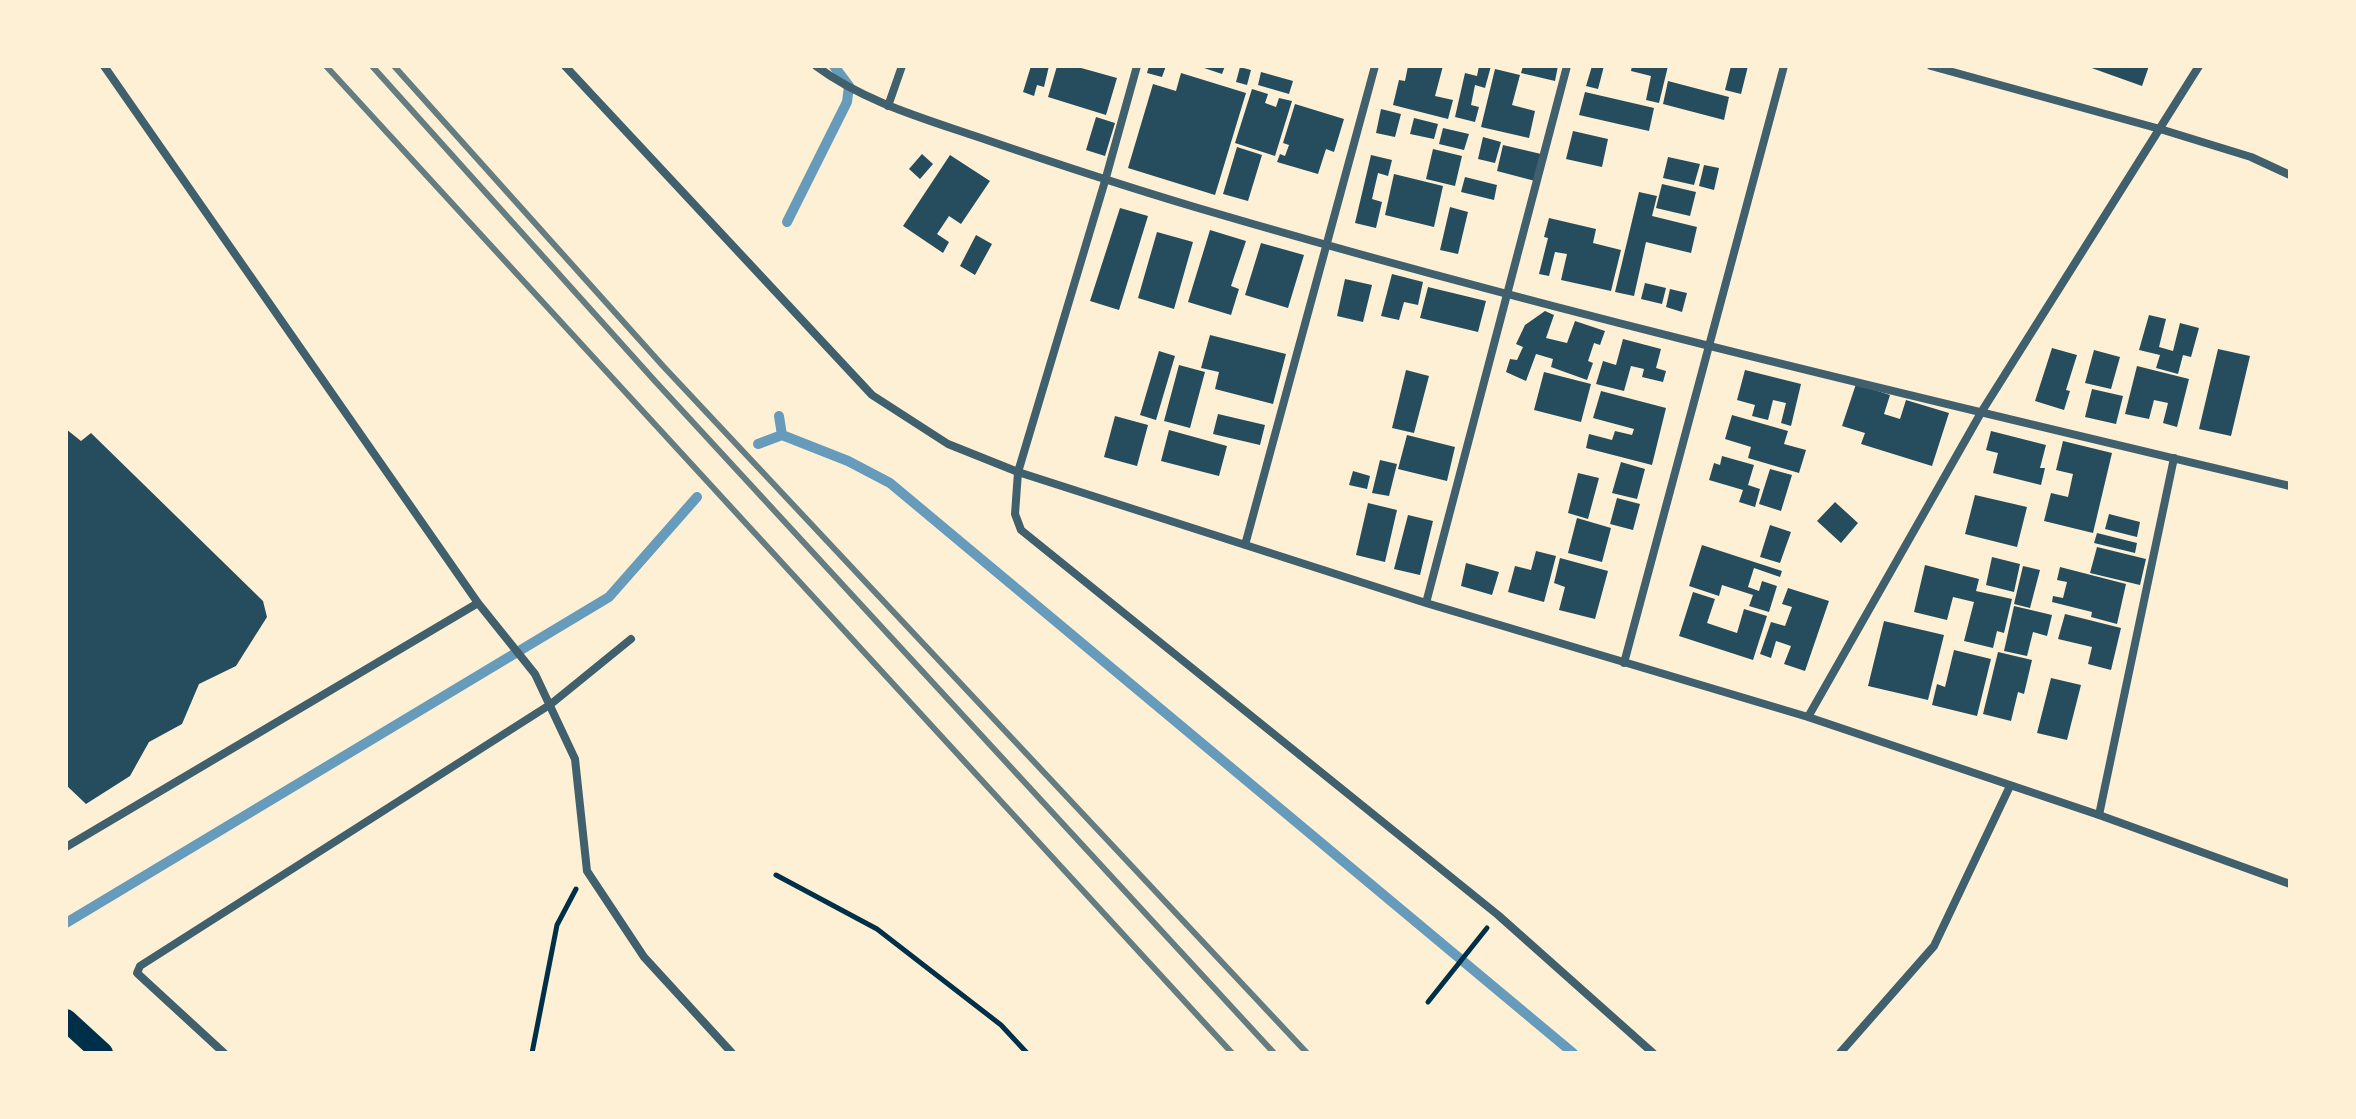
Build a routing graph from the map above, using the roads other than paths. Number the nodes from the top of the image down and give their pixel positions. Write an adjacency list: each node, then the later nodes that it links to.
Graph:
1 (104, 66): 23 (street)
2 (565, 66): 20 (street)
3 (816, 66): 11 (street)
4 (902, 66): 11 (street)
5 (1137, 66): 14 (street)
6 (1375, 66): 15 (street)
7 (1567, 66): 16 (street)
8 (1784, 66): 17 (street)
9 (1931, 66): 12 (street)
10 (2199, 66): 12 (street)
11 (888, 106): 14 (street)
12 (2160, 129): 13 (street); 18 (street)
13 (2290, 175)
14 (1105, 181): 15 (street); 20 (street)
15 (1326, 246): 16 (street); 22 (street)
16 (1507, 294): 17 (street); 24 (street)
17 (1710, 345): 18 (street); 26 (street)
18 (1982, 411): 19 (street); 28 (street)
19 (2174, 458): 21 (street); 30 (street)
20 (1018, 472): 22 (street); 37 (street)
21 (2290, 486)
22 (1245, 545): 24 (street)
23 (478, 603): 27 (street); 31 (street)
24 (1426, 603): 26 (street)
25 (631, 639): 27 (street)
26 (1624, 663): 28 (street)
27 (551, 704): 35 (street); 36 (street)
28 (1808, 717): 29 (street)
29 (2010, 786): 30 (street); 38 (street)
30 (2099, 815): 32 (street)
31 (66, 847)
32 (2290, 884)
33 (66, 1020): 34 (highway)
34 (102, 1053)
35 (224, 1053)
36 (732, 1053)
37 (1653, 1053)
38 (1840, 1053)

